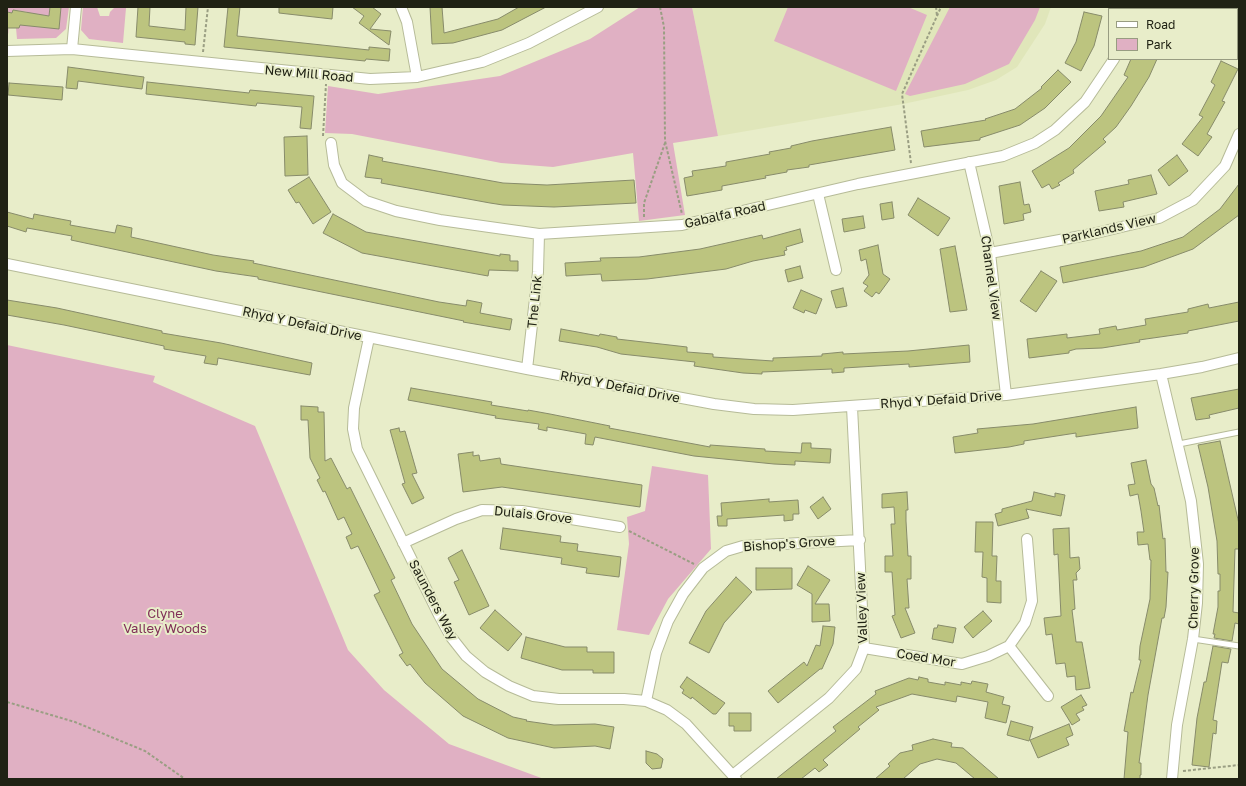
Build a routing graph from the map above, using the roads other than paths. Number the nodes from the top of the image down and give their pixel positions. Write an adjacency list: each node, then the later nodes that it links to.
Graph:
1 (76, 7): 4 (street)
2 (401, 7): 7 (street)
3 (598, 7): 7 (street, New Mill Road)
4 (72, 49): 5 (street, New Mill Road); 7 (street, New Mill Road)
5 (7, 51)
6 (1113, 60): 10 (street, Gabalfa Road)
7 (417, 76)
8 (1239, 134): 13 (street, Parklands View)
9 (331, 143): 12 (street, Gabalfa Road)
10 (969, 162): 11 (street, Gabalfa Road); 13 (street, Channel View)
11 (818, 194): 12 (street, Gabalfa Road); 15 (street)
12 (539, 234): 18 (street, The Link)
13 (990, 253): 20 (street, Channel View)
14 (7, 264): 16 (street, Rhyd Y Defaid Drive)
15 (836, 270)
16 (369, 338): 18 (street, Rhyd Y Defaid Drive); 27 (street, Saunders Way)
17 (1239, 358): 19 (street, Rhyd Y Defaid Drive)
18 (527, 369): 21 (street, Rhyd Y Defaid Drive)
19 (1161, 374): 20 (street, Rhyd Y Defaid Drive); 23 (street, Cherry Grove)
20 (1006, 395): 21 (street, Rhyd Y Defaid Drive)
21 (852, 407): 26 (street, Valley View)
22 (1239, 432): 23 (lane)
23 (1179, 444): 28 (street, Cherry Grove)
24 (620, 527): 27 (street, Dulais Grove)
25 (1027, 539): 29 (street, Coed Mor)
26 (860, 540): 31 (street, Valley View); 33 (street, Bishop's Grove)
27 (403, 544): 33 (street, Saunders Way)
28 (1193, 639): 30 (lane); 34 (street, Cherry Grove)
29 (1009, 646): 31 (street, Coed Mor); 32 (street)
30 (1239, 646)
31 (864, 648): 35 (street, Valley View)
32 (1048, 696)
33 (646, 702): 35 (street, Saunders Way)
34 (1172, 776)
35 (734, 777)

